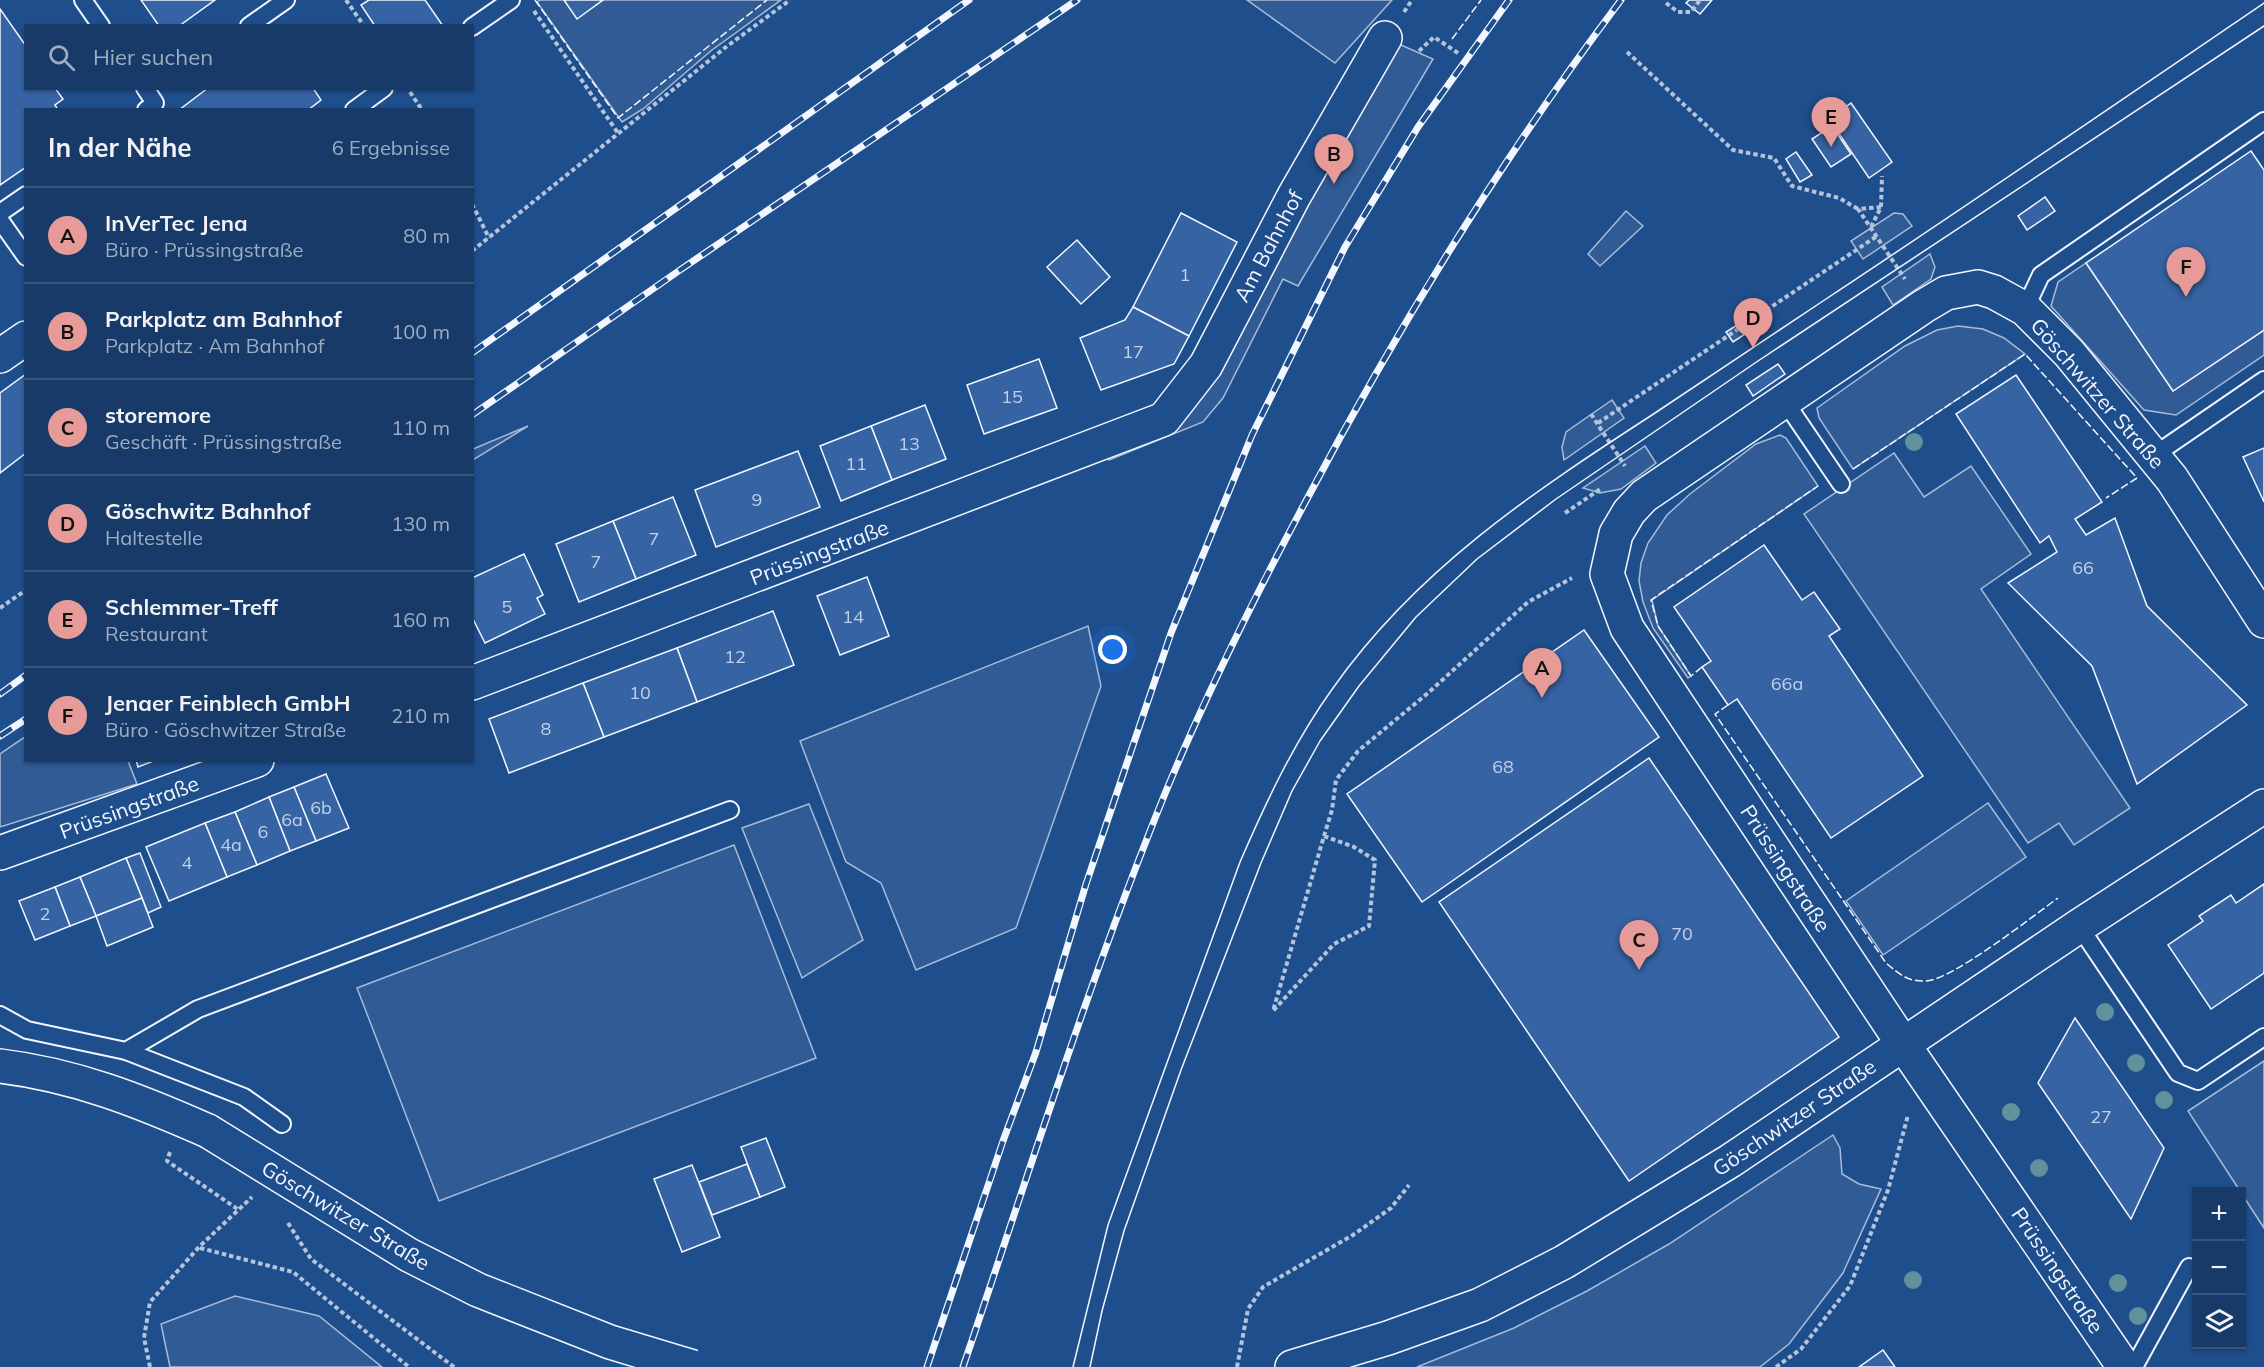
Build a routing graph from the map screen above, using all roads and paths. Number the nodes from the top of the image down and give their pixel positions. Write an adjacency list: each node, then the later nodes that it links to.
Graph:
1 (83, 0): 9 (lane)
2 (286, 0): 10 (lane)
3 (346, 0): 11 (path)
4 (511, 0): 12 (lane)
5 (790, 0): 21 (path)
6 (1700, 0): 7 (path)
7 (1666, 3)
8 (533, 9): 21 (path)
9 (99, 24)
10 (252, 24)
11 (363, 24)
12 (474, 26)
13 (1385, 38): 14 (path); 41 (street, Am Bahnhof)
14 (1458, 52)
15 (1628, 52): 26 (path)
16 (381, 90): 18 (lane)
17 (408, 90): 19 (path)
18 (357, 108)
19 (421, 108)
20 (2264, 121): 35 (lane)
21 (618, 133): 31 (path)
22 (1882, 176): 24 (path)
23 (24, 196): 27 (lane)
24 (1881, 207): 26 (path); 29 (path)
25 (474, 208): 31 (path)
26 (1858, 209): 29 (path)
27 (0, 213)
28 (0, 220): 33 (lane)
29 (1871, 227): 30 (path)
30 (1877, 236): 34 (path); 42 (path)
31 (489, 238): 32 (path)
32 (474, 249)
33 (24, 254)
34 (1902, 273)
35 (2025, 309): 39 (street, Göschwitzer Straße); 43 (street, Göschwitzer Straße)
36 (24, 339): 37 (street)
37 (0, 356)
38 (2264, 380): 43 (lane)
39 (1784, 400): 45 (lane); 46 (street, Prüssingstraße)
40 (1591, 414): 42 (path)
41 (1164, 419): 50 (street, Prüssingstraße)
42 (1598, 423): 44 (path)
43 (2153, 456): 49 (street, Göschwitzer Straße)
44 (1628, 470)
45 (1841, 484)
46 (1611, 558): 54 (path); 59 (street, Prüssingstraße)
47 (24, 591): 48 (path)
48 (0, 608)
49 (2264, 621)
50 (474, 682)
51 (251, 762): 55 (street, Prüssingstraße)
52 (2264, 806): 56 (street, Göschwitzer Straße)
53 (730, 810): 60 (lane)
54 (1324, 836): 54 (path)
55 (0, 853)
56 (2079, 926): 58 (lane); 59 (street, Göschwitzer Straße)
57 (0, 1015): 60 (lane)
58 (2264, 1037)
59 (1903, 1044): 74 (street, Göschwitzer Straße); 76 (street, Prüssingstraße)
60 (126, 1051): 63 (lane)
61 (0, 1066): 72 (street, Göschwitzer Straße, bridge)
62 (1911, 1105): 75 (path)
63 (282, 1124)
64 (166, 1161): 66 (path)
65 (1409, 1185): 73 (path)
66 (239, 1209)
67 (282, 1213): 71 (path)
68 (2189, 1267): 77 (lane)
69 (150, 1367): 70 (path)
70 (409, 1367)
71 (454, 1367)
72 (693, 1367)
73 (1237, 1367)
74 (1292, 1367)
75 (1776, 1367)
76 (2124, 1367)
77 (2134, 1367)

